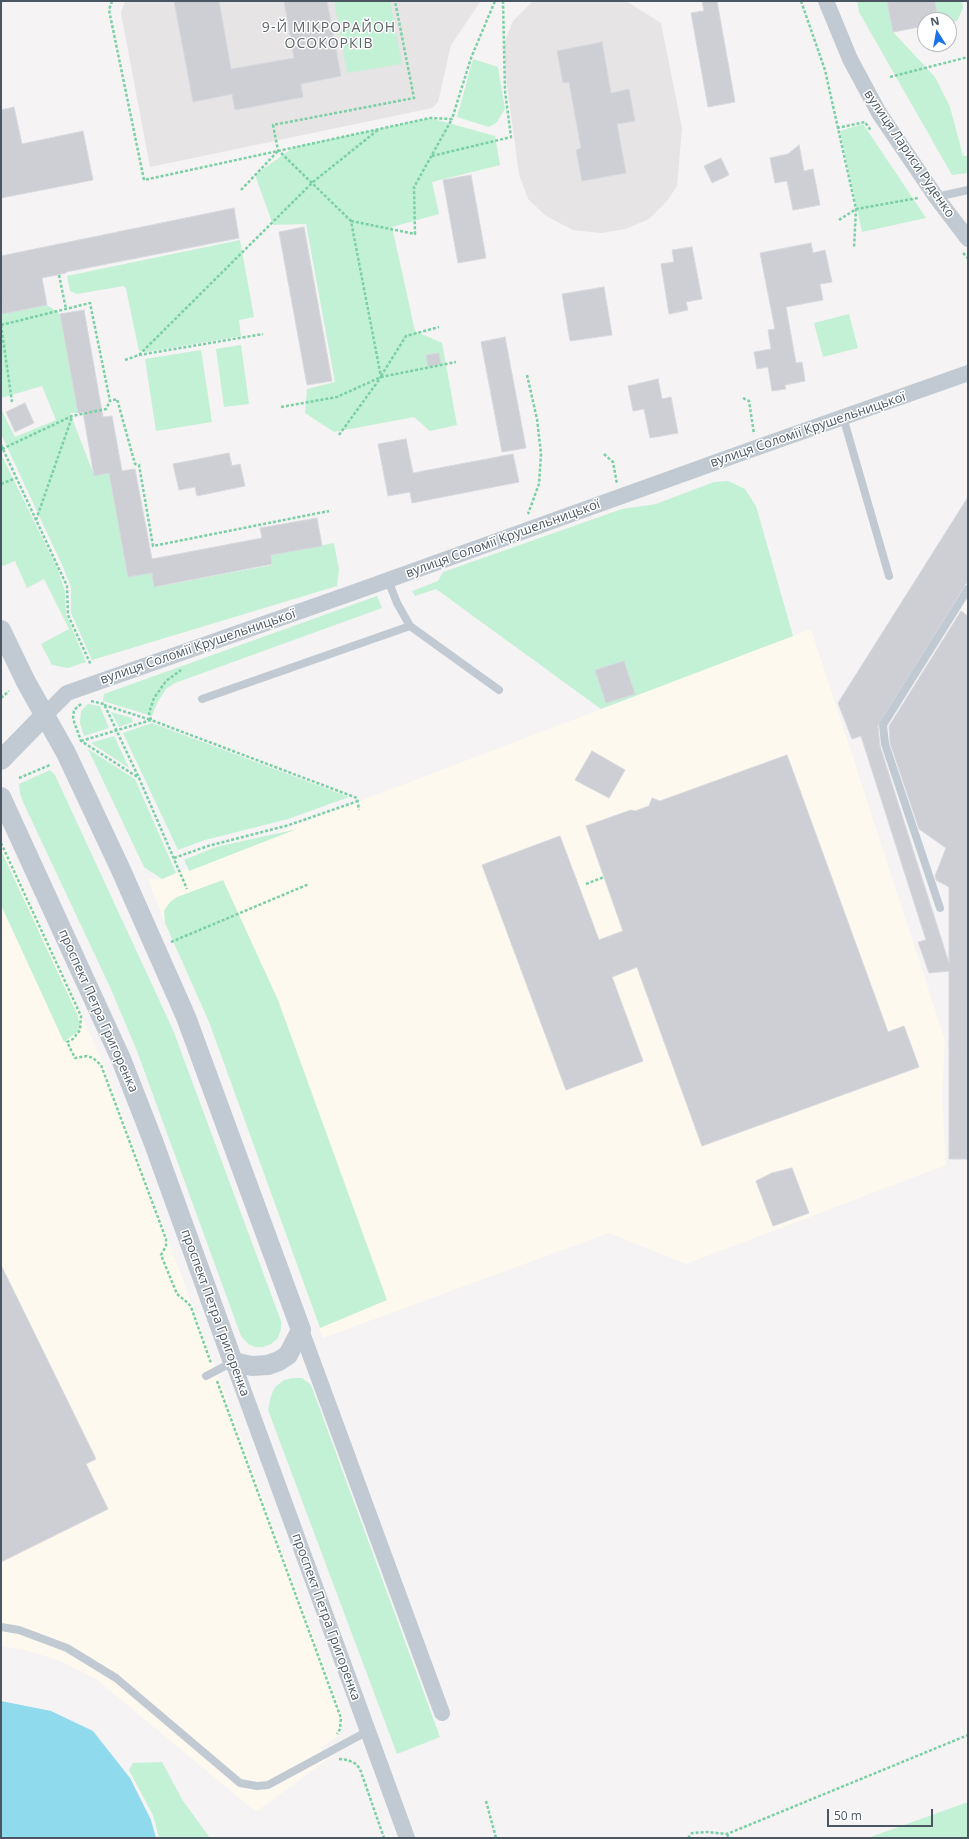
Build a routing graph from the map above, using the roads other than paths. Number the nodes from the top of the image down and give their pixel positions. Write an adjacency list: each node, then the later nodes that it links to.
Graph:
1 (826, 1): 3 (street, вулиця Лариси Руденко)
2 (968, 190): 3 (lane)
3 (929, 201): 4 (street, вулиця Лариси Руденко)
4 (968, 239)
5 (968, 373): 6 (street, вулиця Соломії Крушельницької)
6 (843, 417): 7 (lane); 8 (street, вулиця Соломії Крушельницької)
7 (889, 576)
8 (388, 580): 10 (lane); 14 (street, вулиця Соломії Крушельницької)
9 (968, 589): 17 (lane)
10 (410, 626): 12 (lane); 13 (lane)
11 (1, 630): 14 (street)
12 (499, 690)
13 (202, 699)
14 (45, 715): 15 (street); 18 (street)
15 (1, 760)
16 (1, 797): 19 (street, проспект Петра Григоренка)
17 (940, 908)
18 (301, 1330): 19 (street); 22 (street)
19 (233, 1362): 20 (lane); 23 (street, проспект Петра Григоренка)
20 (210, 1374)
21 (1, 1627): 23 (lane)
22 (442, 1713)
23 (368, 1731): 24 (street, проспект Петра Григоренка)
24 (407, 1838)

